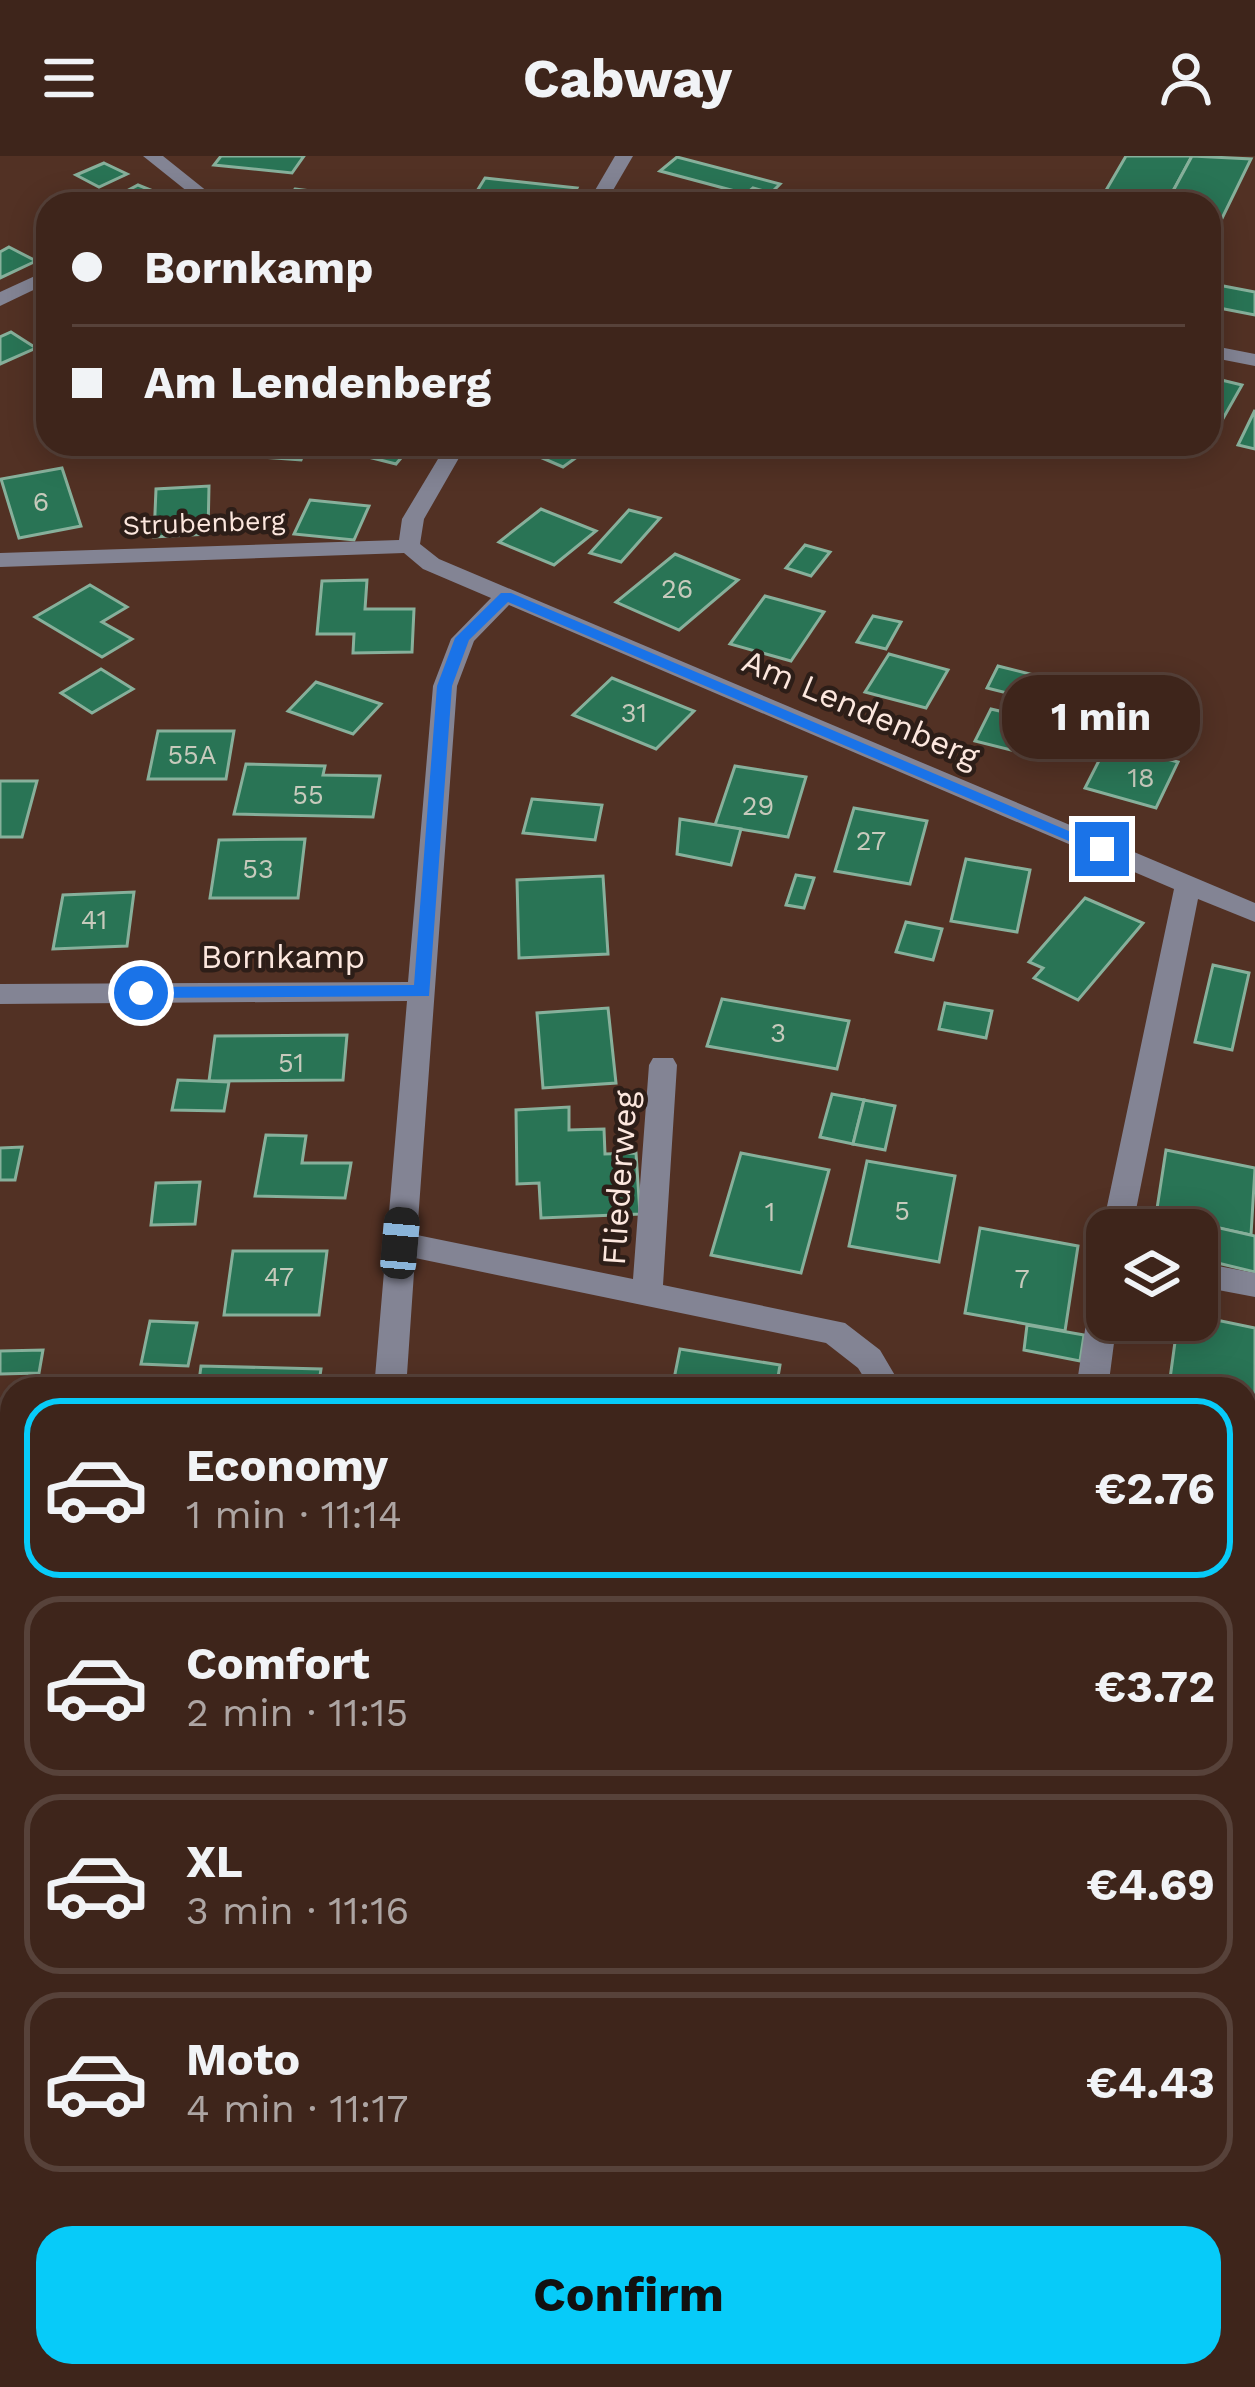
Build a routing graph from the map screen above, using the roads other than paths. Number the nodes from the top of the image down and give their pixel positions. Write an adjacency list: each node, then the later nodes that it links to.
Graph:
1 (152, 156): 3 (street)
2 (624, 156): 4 (street)
3 (193, 192)
4 (603, 192)
5 (36, 282): 6 (street)
6 (0, 300)
7 (1221, 354): 8 (street)
8 (1255, 361)
9 (451, 456): 10 (street)
10 (410, 546): 11 (street, Strubenberg); 12 (street, Am Lendenberg)
11 (0, 560)
12 (506, 596): 13 (street, Am Lendenberg); 15 (street)
13 (1188, 885): 14 (street, Am Lendenberg); 18 (street)
14 (1255, 913)
15 (423, 991): 16 (street, Bornkamp); 19 (street)
16 (0, 994)
17 (663, 1065): 22 (street, Fliederweg)
18 (1121, 1209)
19 (400, 1243): 22 (street, Fliederweg); 24 (street)
20 (1218, 1278): 21 (street)
21 (1255, 1285)
22 (647, 1295): 25 (street, Fliederweg)
23 (1099, 1341): 26 (street)
24 (391, 1377)
25 (879, 1377)
26 (1094, 1377)

